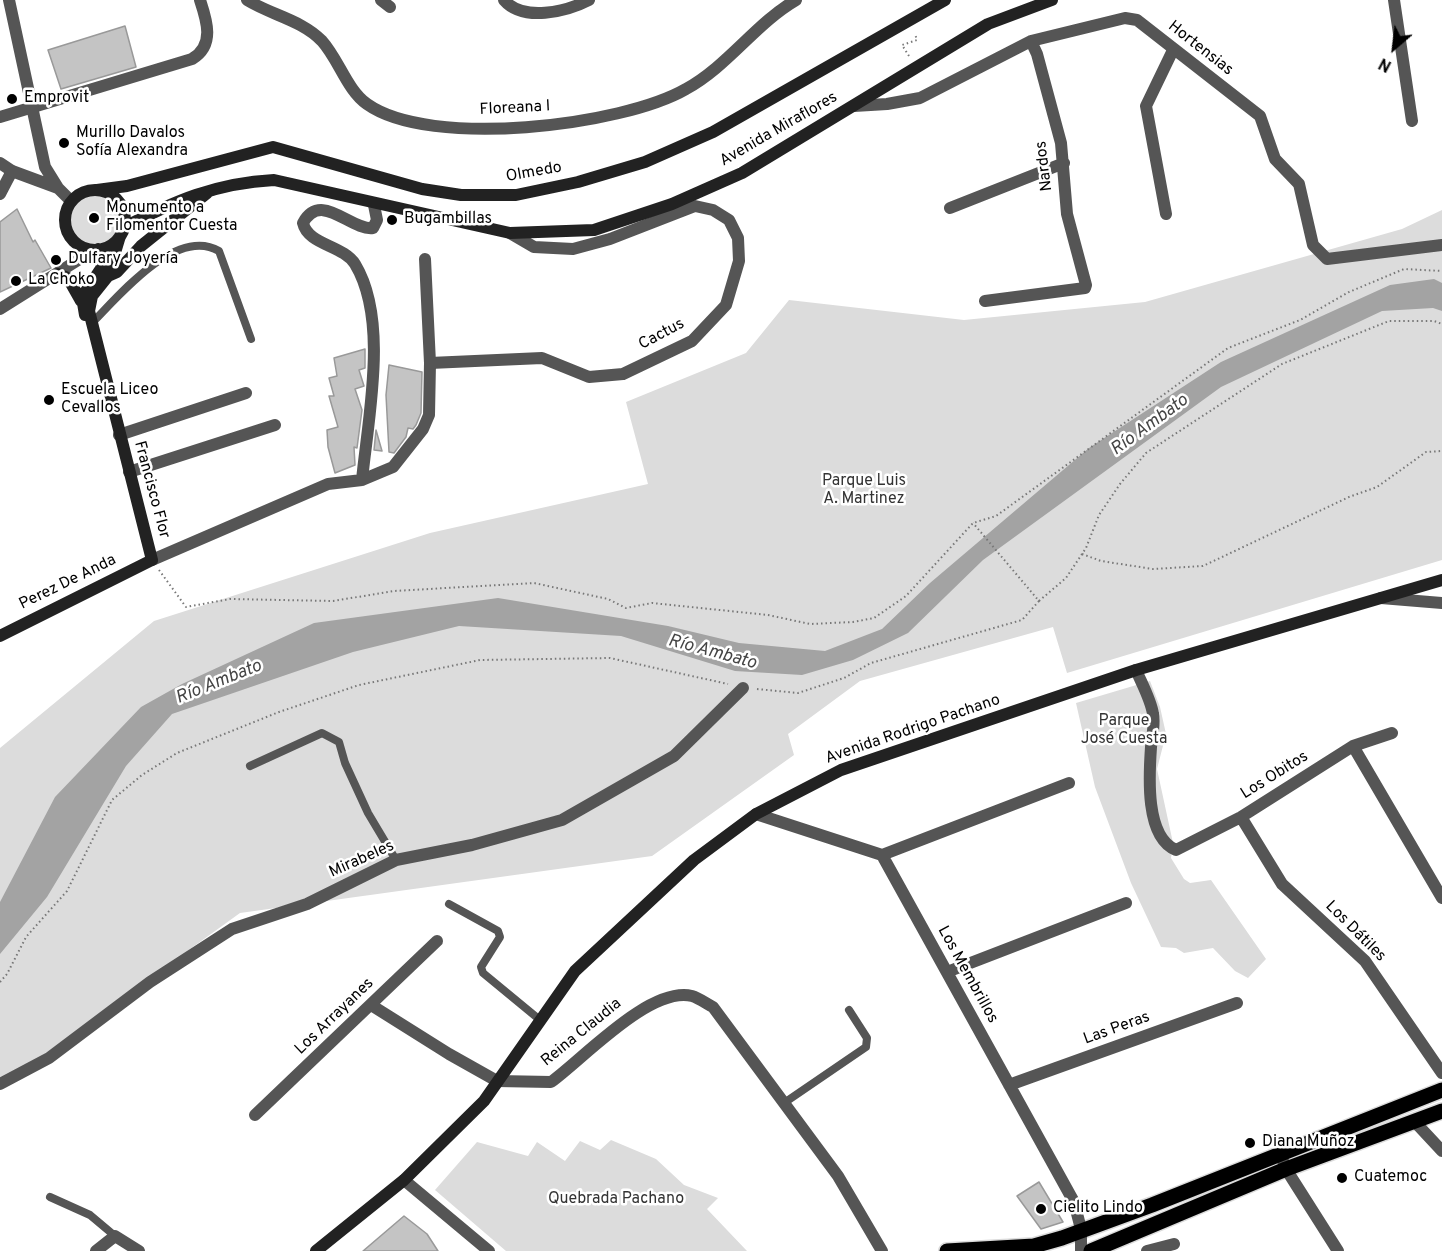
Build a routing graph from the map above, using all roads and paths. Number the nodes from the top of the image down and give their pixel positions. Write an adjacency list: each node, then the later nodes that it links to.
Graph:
1 (9, 0): 15 (street)
2 (200, 0): 15 (street)
3 (247, 0): 6 (street, Floreana I)
4 (504, 0): 5 (street)
5 (590, 0)
6 (796, 0)
7 (945, 0): 10 (main road, Olmedo)
8 (1052, 0): 13 (main road, Avenida Miraflores)
9 (1394, 0): 17 (street)
10 (909, 20): 13 (path); 23 (main road, Olmedo)
11 (1030, 41): 12 (street, Hortensias); 14 (street, Hortensias); 19 (street, Nardos)
12 (1173, 50): 28 (street); 31 (street, Hortensias)
13 (908, 73): 14 (main road, Avenida Miraflores)
14 (854, 106): 30 (main road, Avenida Miraflores)
15 (33, 107): 16 (street); 21 (street)
16 (0, 117)
17 (1412, 121)
18 (0, 163): 20 (street)
19 (1064, 164): 27 (street); 38 (street, Nardos)
20 (12, 171): 21 (street); 24 (street)
21 (58, 188): 25 (street)
22 (213, 188): 26 (main road, Avenida Miraflores); 29 (main road, Avenida Miraflores); 36 (main road)
23 (97, 190): 25 (main road); 29 (main road)
24 (0, 194)
25 (71, 201): 32 (main road)
26 (374, 205): 30 (main road, Avenida Miraflores); 49 (street)
27 (950, 208)
28 (1166, 214)
29 (122, 232): 32 (main road); 36 (main road)
30 (510, 233): 43 (street, Cactus)
31 (1442, 245)
32 (96, 249): 35 (street); 37 (main road)
33 (425, 259): 43 (street)
34 (1442, 271): 50 (path)
35 (58, 274): 37 (main road); 39 (street)
36 (108, 276): 40 (main road)
37 (81, 301): 40 (main road)
38 (985, 301)
39 (0, 309)
40 (91, 324): 42 (lane); 46 (main road, Francisco Flor)
41 (1442, 324): 51 (path)
42 (251, 339)
43 (430, 363): 49 (street)
44 (246, 393): 46 (street)
45 (275, 425): 48 (street)
46 (119, 435): 48 (main road, Francisco Flor)
47 (1442, 451): 51 (path)
48 (129, 472): 52 (main road, Francisco Flor)
49 (362, 480): 52 (street)
50 (973, 523): 52 (path); 55 (path)
51 (1082, 554): 55 (path)
52 (152, 560): 57 (main road, Perez De Anda)
53 (1442, 579): 54 (main road, Avenida Rodrigo Pachano)
54 (1380, 598): 56 (street); 58 (main road, Avenida Rodrigo Pachano)
55 (1039, 601): 59 (path)
56 (1442, 603)
57 (0, 636)
58 (1136, 670): 64 (main road, Avenida Rodrigo Pachano); 65 (street, Los Obitos)
59 (743, 688): 67 (street, Mirabeles); 73 (path)
60 (1392, 733): 61 (street, Los Obitos)
61 (1353, 746): 65 (street, Los Obitos); 68 (street)
62 (250, 766): 67 (lane)
63 (1069, 783): 66 (street)
64 (756, 814): 66 (street); 77 (main road, Avenida Rodrigo Pachano)
65 (1240, 818): 78 (street, Los Dátiles)
66 (882, 855): 72 (street, Los Membrillos)
67 (396, 861): 80 (street, Mirabeles)
68 (1442, 898)
69 (1126, 903): 72 (street)
70 (449, 904): 77 (lane)
71 (437, 941): 75 (street, Los Arrayanes)
72 (947, 972): 81 (street, Los Membrillos)
73 (0, 982)
74 (1237, 1003): 81 (street, Las Peras)
75 (371, 1005): 79 (street, Reina Claudia); 85 (street, Los Arrayanes)
76 (849, 1010): 83 (lane)
77 (540, 1020): 79 (main road, Avenida Rodrigo Pachano)
78 (1442, 1073)
79 (497, 1081): 83 (street, Reina Claudia); 90 (main road, Avenida Rodrigo Pachano)
80 (0, 1084)
81 (1009, 1085): 92 (street, Los Membrillos)
82 (1442, 1090): 88 (main road)
83 (784, 1103): 100 (street, Reina Claudia)
84 (1442, 1111): 86 (main road)
85 (255, 1115)
86 (1415, 1122): 87 (street); 89 (main road)
87 (1442, 1151)
88 (1280, 1153): 89 (street); 92 (main road)
89 (1286, 1169): 95 (street); 103 (main road)
90 (404, 1180): 98 (main road, Avenida Rodrigo Pachano); 99 (street)
91 (50, 1197): 93 (lane)
92 (1081, 1229): 101 (main road); 102 (street, Los Membrillos)
93 (115, 1236): 96 (street); 97 (street)
94 (1174, 1244): 104 (street)
95 (1335, 1247): 105 (street)
96 (96, 1251)
97 (139, 1251)
98 (316, 1251)
99 (489, 1251)
100 (882, 1251)
101 (947, 1251)
102 (1081, 1251)
103 (1091, 1251)
104 (1147, 1251)
105 (1321, 1251)

